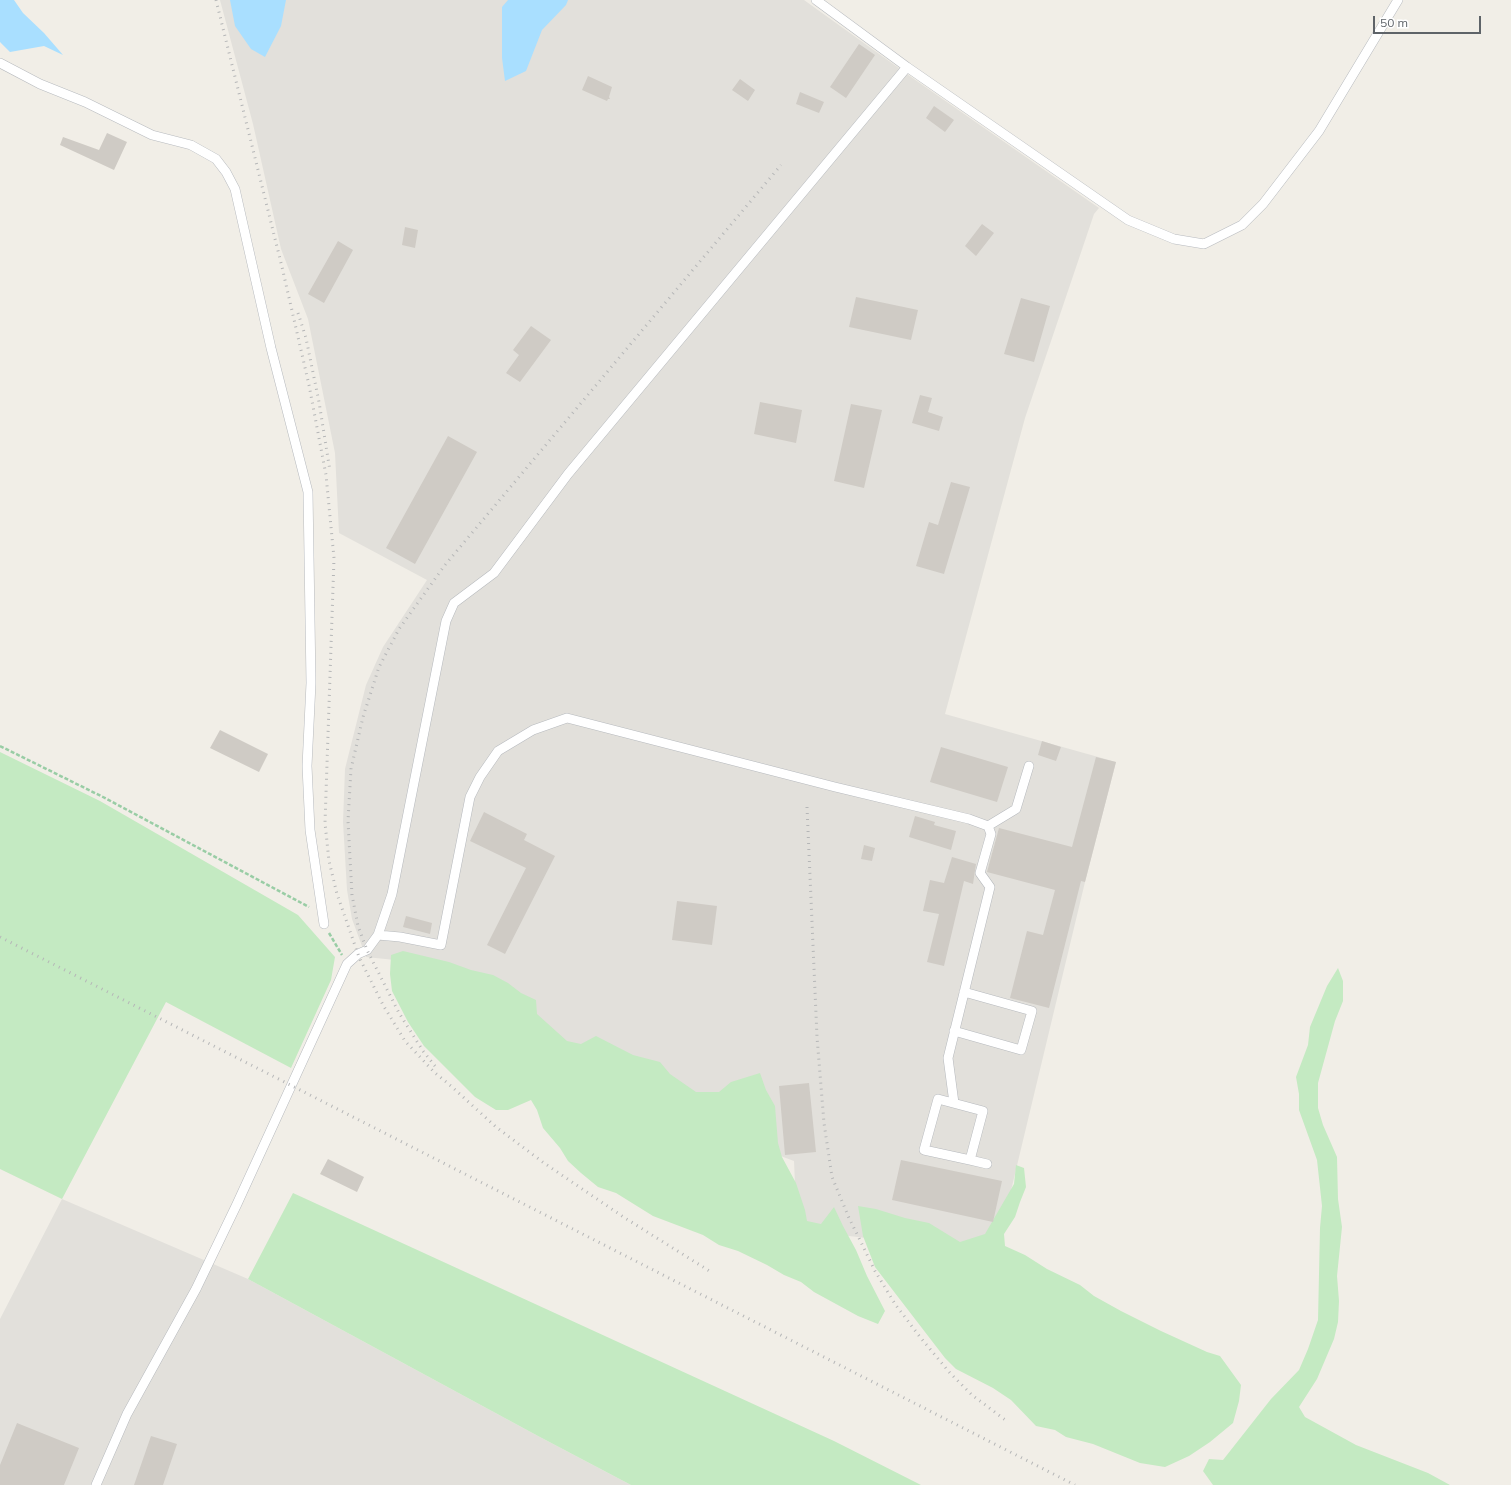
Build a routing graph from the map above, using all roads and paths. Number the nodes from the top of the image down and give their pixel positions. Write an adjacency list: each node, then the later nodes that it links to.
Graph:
1 (816, 0): 4 (lane)
2 (1398, 0): 4 (lane)
3 (0, 63): 8 (lane)
4 (907, 67): 9 (lane)
5 (0, 746): 8 (path)
6 (1029, 766): 7 (lane)
7 (988, 826): 9 (lane); 11 (lane)
8 (324, 924): 10 (path)
9 (378, 935): 10 (lane)
10 (347, 964): 16 (lane)
11 (964, 992): 12 (lane); 12 (lane)
12 (954, 1032): 13 (lane)
13 (954, 1103): 14 (lane); 14 (lane)
14 (970, 1160): 15 (lane)
15 (987, 1164)
16 (96, 1485)

